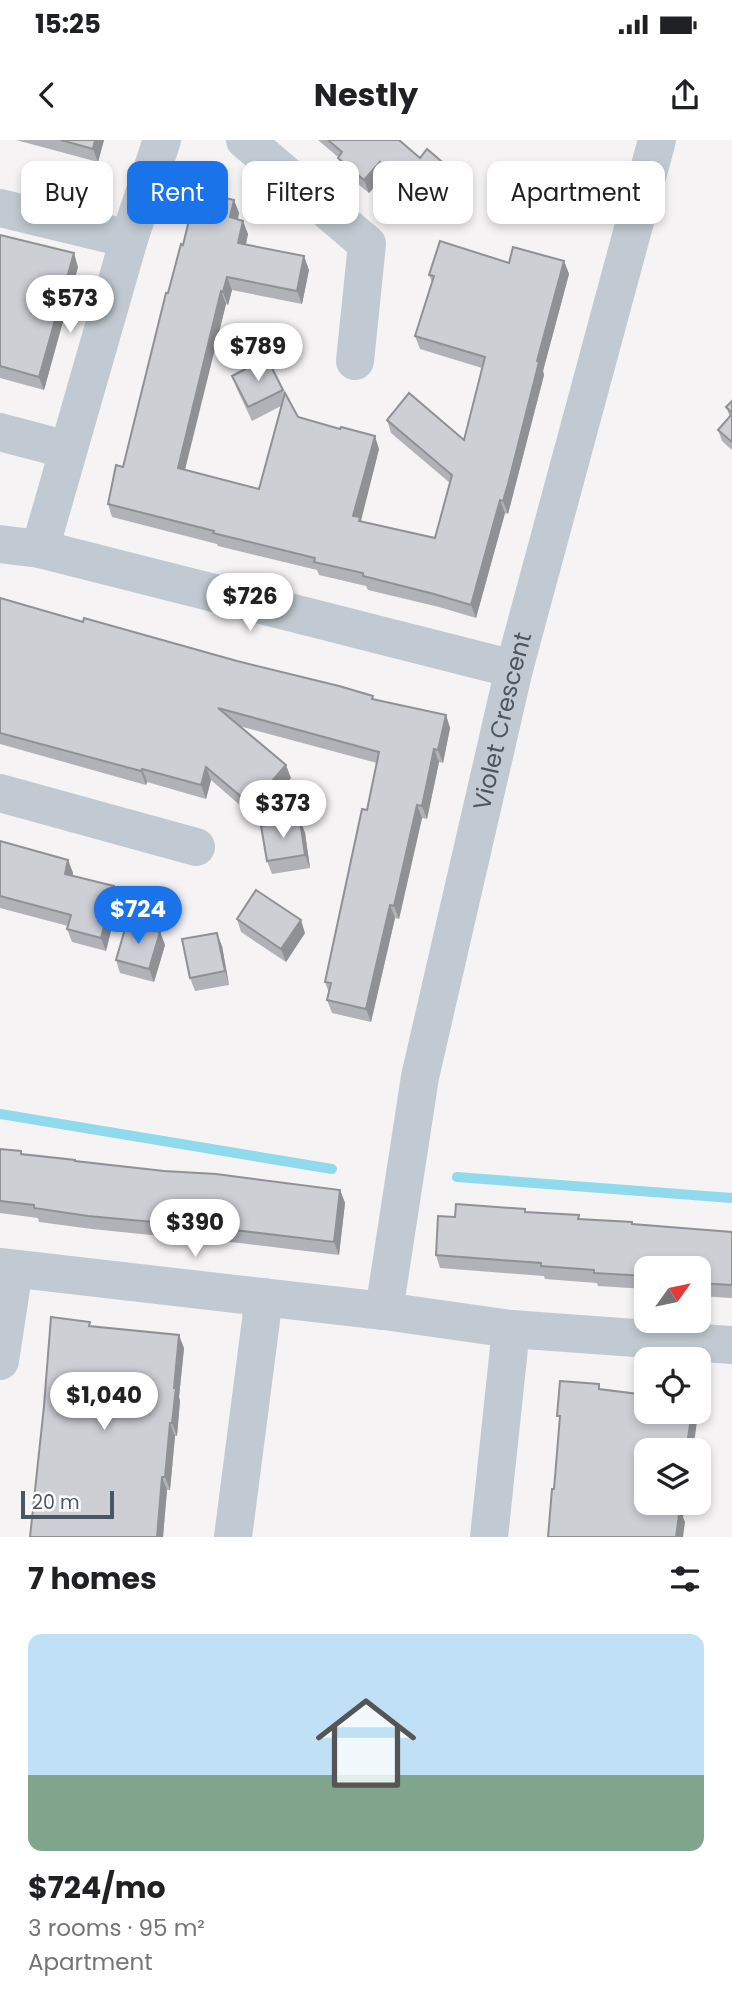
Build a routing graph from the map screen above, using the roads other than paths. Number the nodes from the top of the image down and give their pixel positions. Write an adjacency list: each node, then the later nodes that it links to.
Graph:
1 (163, 140): 5 (street)
2 (245, 140): 6 (street)
3 (657, 140): 11 (street, Violet Crescent)
4 (0, 208): 5 (street)
5 (130, 239): 8 (street)
6 (355, 361)
7 (0, 432): 8 (street)
8 (68, 450): 10 (street)
9 (0, 544): 10 (street)
10 (40, 549): 11 (street)
11 (514, 669): 16 (street, Violet Crescent)
12 (0, 793): 13 (street)
13 (196, 847)
14 (7, 1268): 15 (street); 19 (street)
15 (264, 1297): 16 (street); 20 (street)
16 (384, 1311): 17 (street)
17 (511, 1329): 18 (street); 21 (street)
18 (732, 1345)
19 (0, 1361)
20 (233, 1537)
21 (489, 1537)

